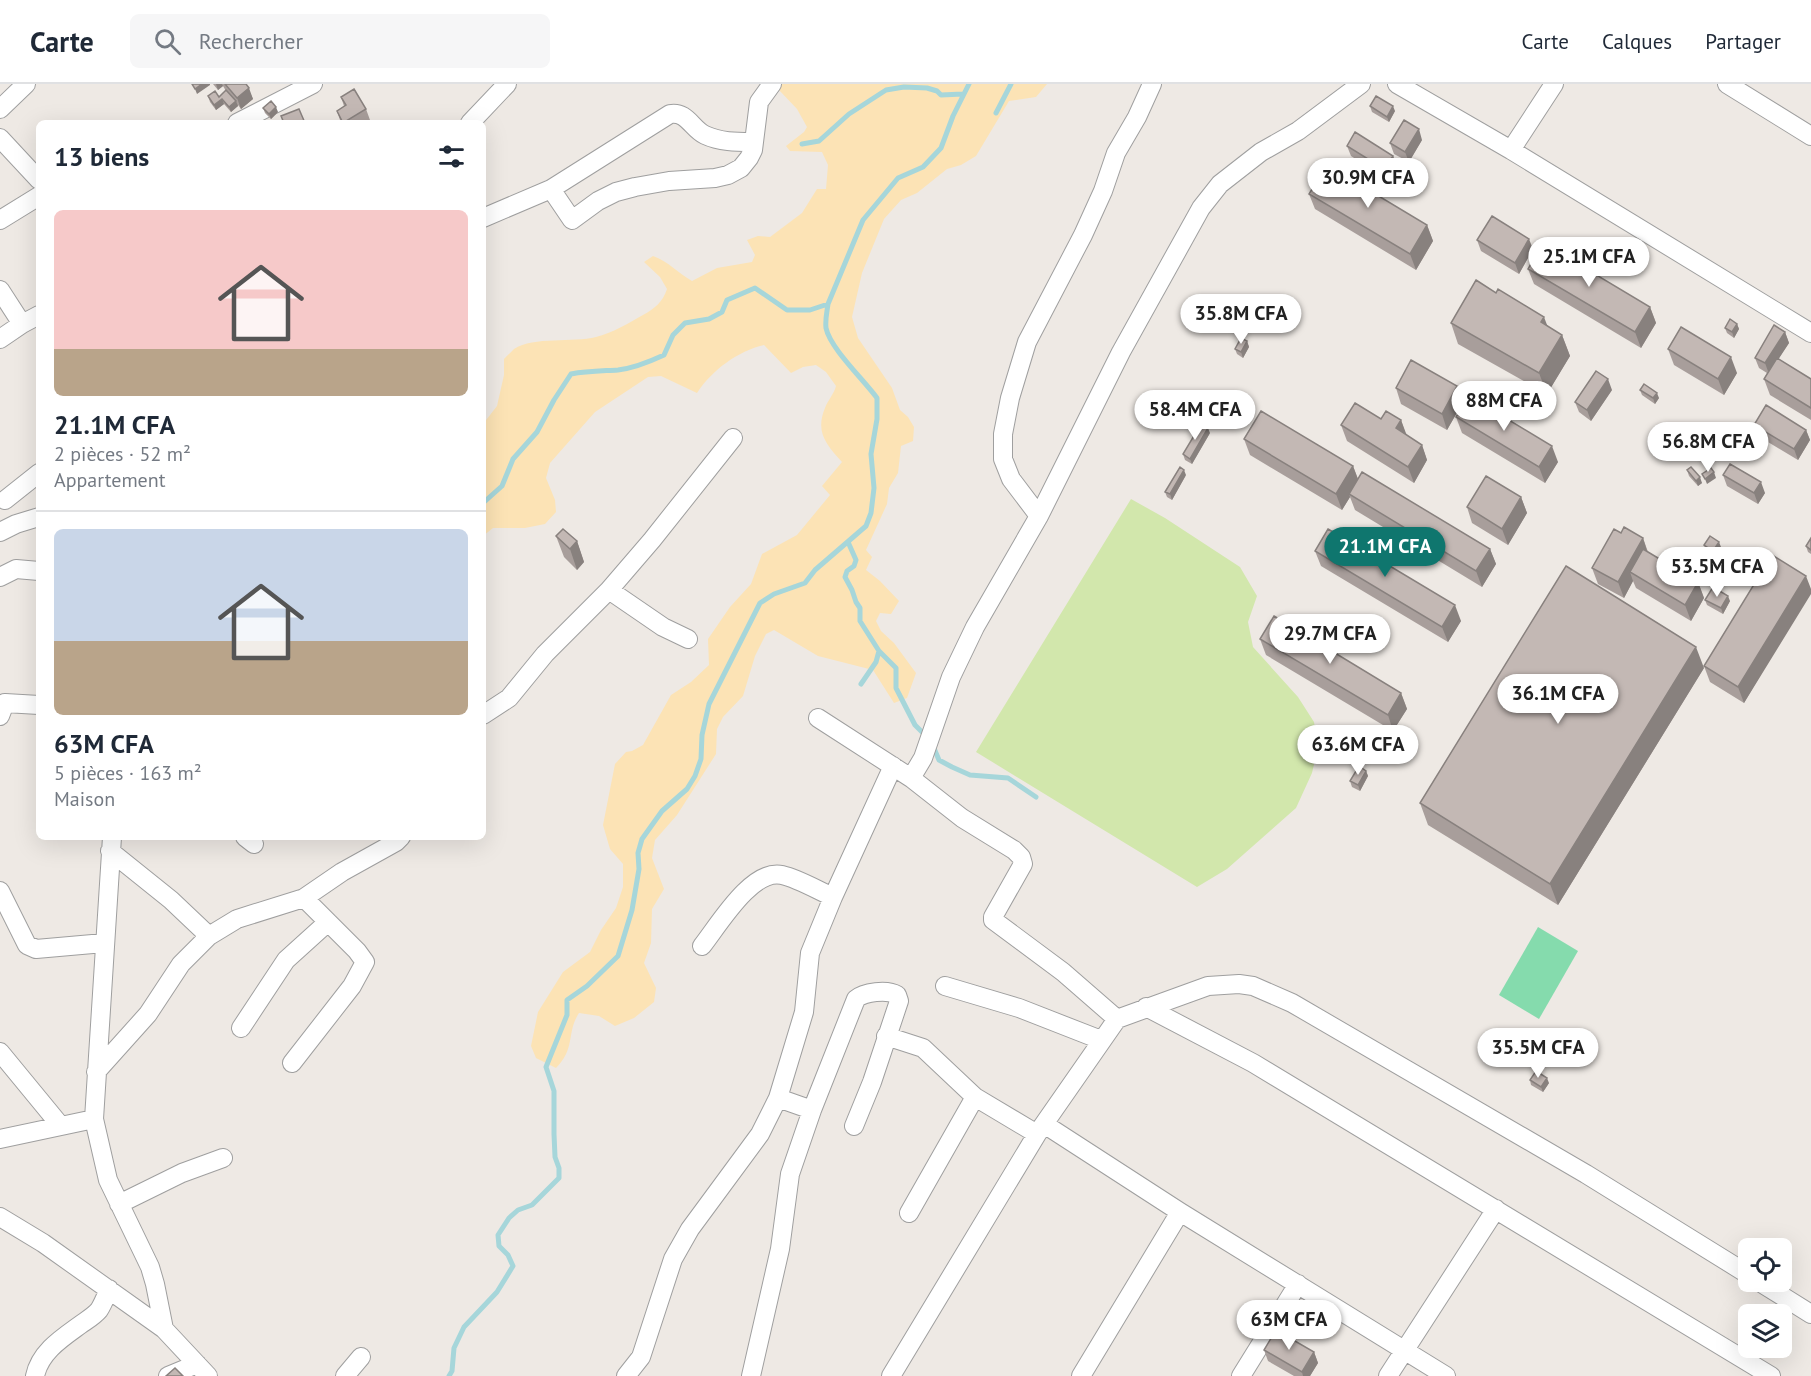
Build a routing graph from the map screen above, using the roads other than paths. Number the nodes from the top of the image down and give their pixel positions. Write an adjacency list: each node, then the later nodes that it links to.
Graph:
1 (27, 84): 10 (street)
2 (313, 84): 11 (street)
3 (507, 84): 12 (street)
4 (772, 84): 15 (street)
5 (1152, 84): 29 (street)
6 (1361, 84): 29 (street)
7 (1397, 84): 16 (street)
8 (1554, 84): 16 (street)
9 (1732, 85): 13 (street)
10 (0, 109)
11 (243, 120)
12 (473, 120)
13 (1811, 136)
14 (0, 138): 17 (street)
15 (752, 142): 18 (street); 18 (street)
16 (1511, 150): 24 (street)
17 (36, 177)
18 (551, 189): 20 (street)
19 (36, 198): 21 (street)
20 (486, 217)
21 (0, 220)
22 (0, 290): 23 (street)
23 (33, 323): 25 (street)
24 (1811, 333)
25 (0, 339)
26 (733, 438): 34 (street)
27 (36, 475): 28 (street)
28 (5, 500)
29 (1039, 516): 41 (street)
30 (36, 518): 31 (street)
31 (0, 532)
32 (36, 572): 33 (street)
33 (0, 577)
34 (609, 590): 35 (street); 37 (street)
35 (688, 639)
36 (36, 705): 38 (street)
37 (486, 713)
38 (0, 716)
39 (818, 718): 40 (street)
40 (893, 766): 41 (street); 45 (street)
41 (911, 778): 53 (street)
42 (397, 840): 46 (street)
43 (111, 844): 48 (street); 49 (street)
44 (0, 891): 49 (street)
45 (833, 897): 50 (street); 61 (street)
46 (304, 898): 47 (street); 48 (street)
47 (328, 922): 54 (street); 58 (street)
48 (209, 936): 59 (street)
49 (104, 943): 59 (street)
50 (702, 946)
51 (945, 986): 56 (street)
52 (1146, 1007): 53 (street); 70 (street); 74 (street)
53 (1117, 1019): 56 (street)
54 (241, 1028)
55 (886, 1036): 60 (street); 62 (street); 65 (street)
56 (1101, 1040): 66 (street)
57 (0, 1052): 64 (street)
58 (292, 1063)
59 (96, 1072): 63 (street)
60 (975, 1097): 66 (street); 72 (street)
61 (778, 1098): 62 (street); 86 (street)
62 (812, 1110): 87 (street)
63 (94, 1119): 64 (street); 69 (street)
64 (60, 1125): 67 (street)
65 (854, 1126)
66 (1040, 1129): 71 (street); 88 (street)
67 (0, 1139)
68 (223, 1158): 69 (street)
69 (119, 1204): 79 (street)
70 (1496, 1209): 80 (street); 93 (street)
71 (1180, 1212): 75 (street); 89 (street)
72 (909, 1213)
73 (0, 1217): 76 (street)
74 (1738, 1268)
75 (1298, 1284): 80 (street); 90 (street)
76 (109, 1289): 79 (street); 83 (street)
77 (1776, 1292): 78 (street)
78 (1811, 1314)
79 (164, 1329): 82 (street)
80 (1404, 1351): 91 (street); 92 (street)
81 (361, 1358): 85 (street)
82 (202, 1370): 84 (street)
83 (35, 1376)
84 (168, 1376)
85 (345, 1376)
86 (626, 1376)
87 (751, 1376)
88 (891, 1376)
89 (1081, 1376)
90 (1240, 1376)
91 (1389, 1376)
92 (1446, 1376)
93 (1771, 1376)

